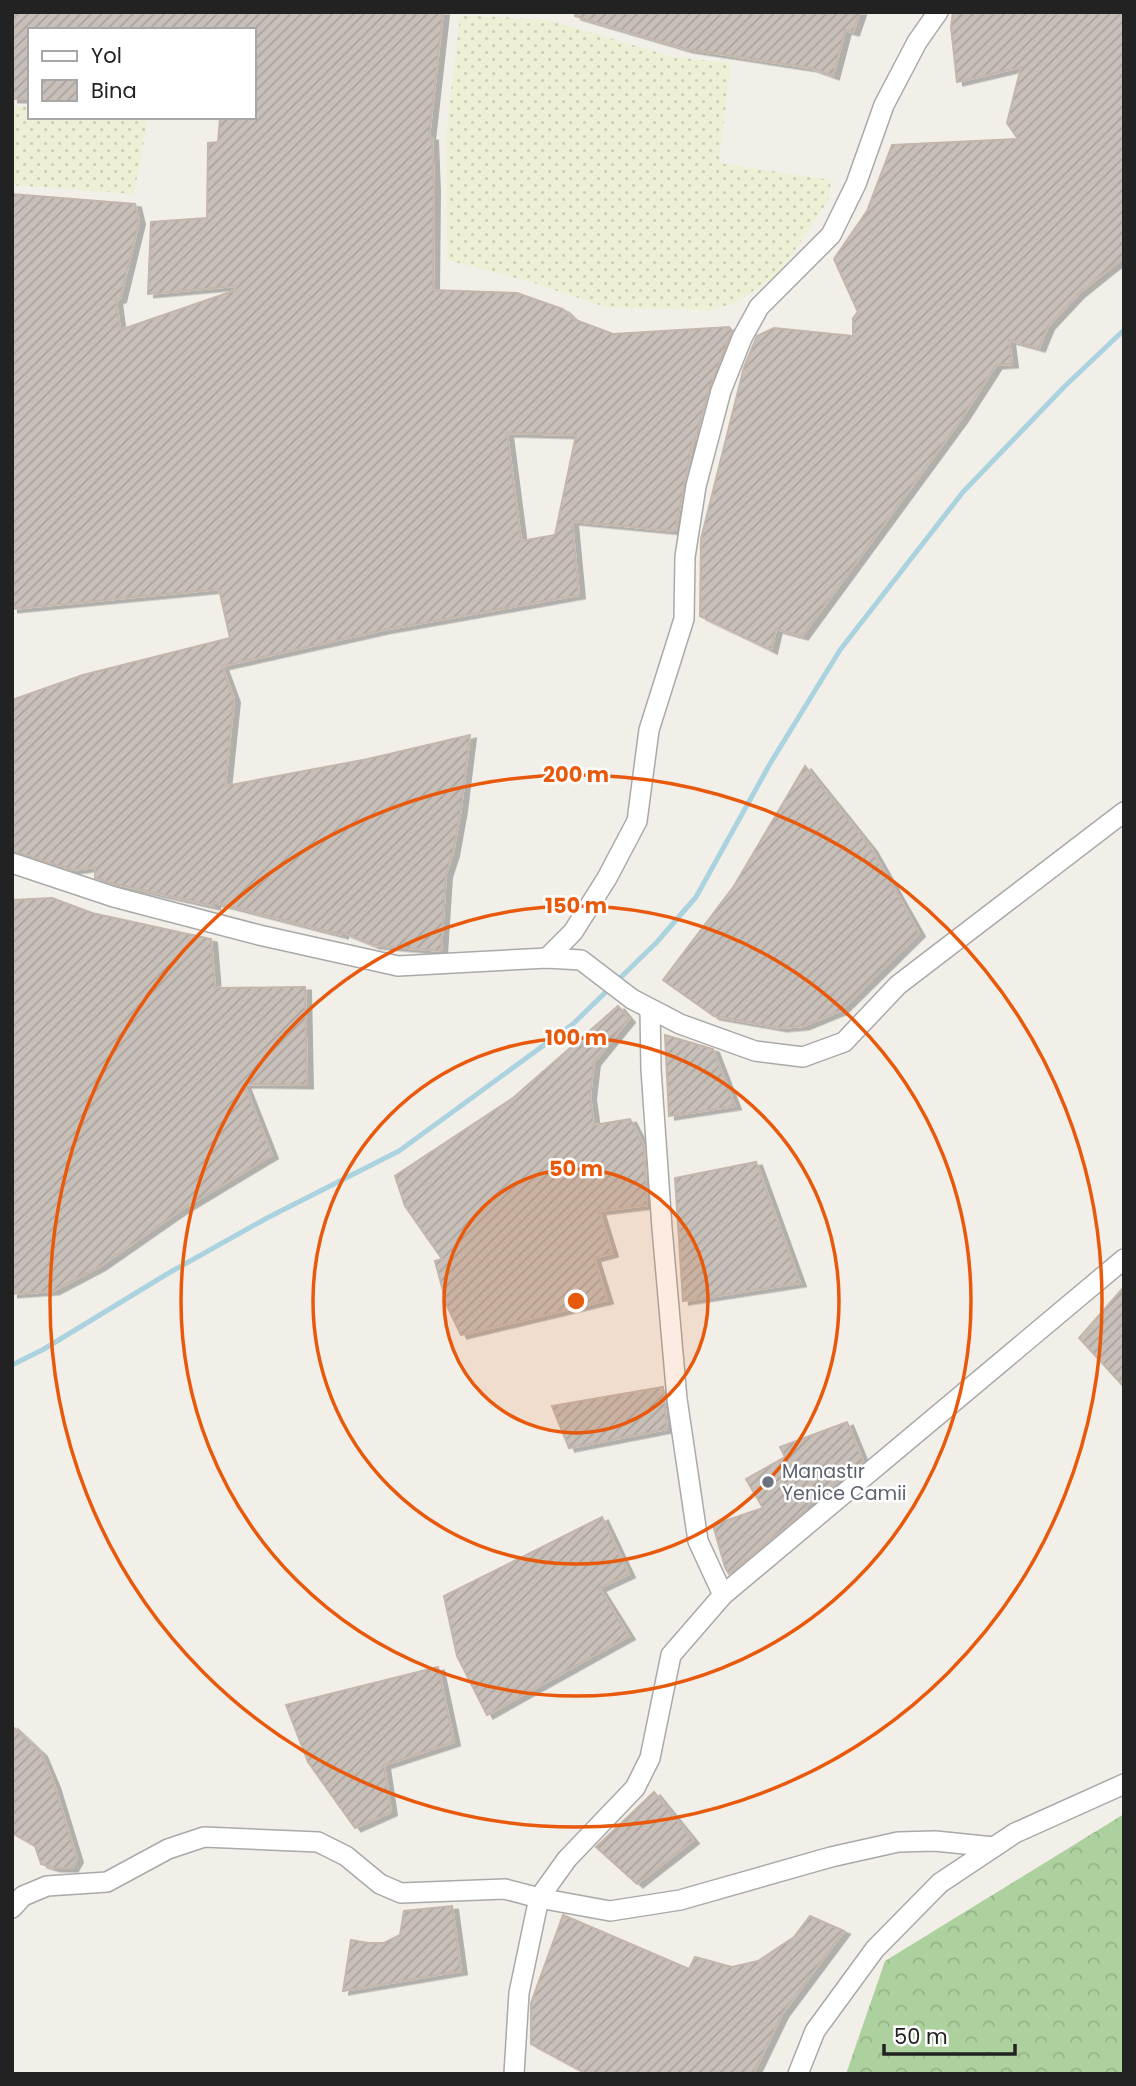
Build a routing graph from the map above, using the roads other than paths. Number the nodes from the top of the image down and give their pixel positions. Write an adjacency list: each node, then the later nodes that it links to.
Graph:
1 (938, 12): 4 (street)
2 (1124, 812): 5 (street)
3 (12, 863): 4 (street)
4 (547, 958): 5 (street)
5 (650, 1009): 7 (street)
6 (1124, 1259): 7 (street)
7 (723, 1595): 10 (street)
8 (1124, 1784): 9 (street)
9 (994, 1847): 10 (street); 13 (street)
10 (540, 1898): 11 (street); 12 (street)
11 (12, 1908)
12 (514, 2074)
13 (798, 2074)

